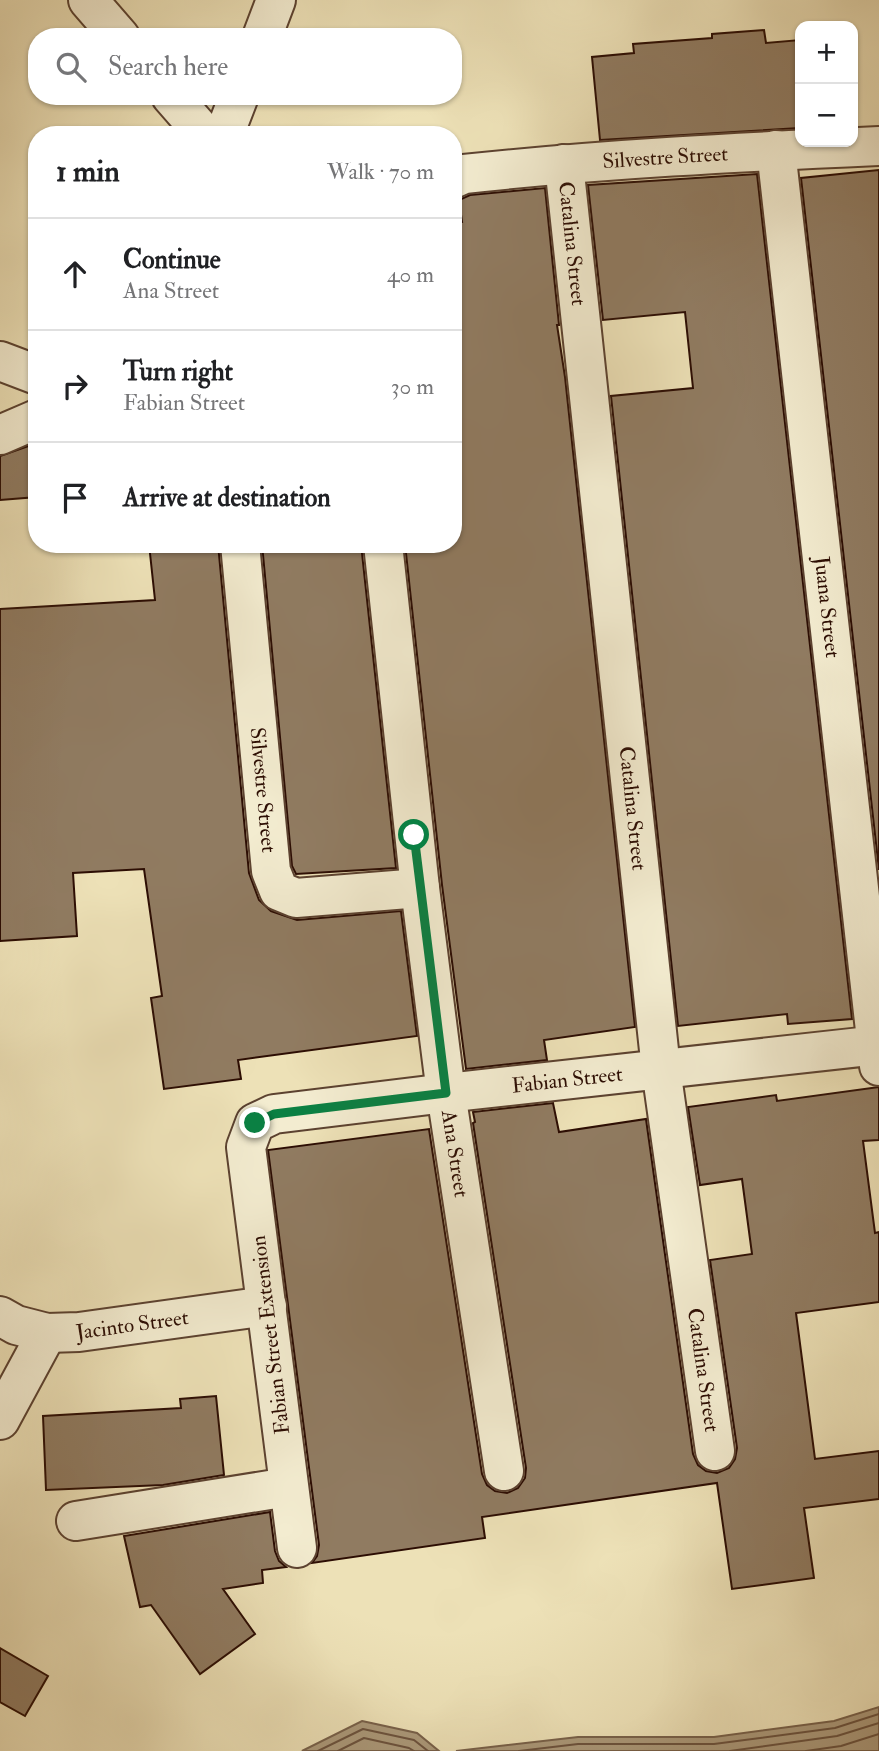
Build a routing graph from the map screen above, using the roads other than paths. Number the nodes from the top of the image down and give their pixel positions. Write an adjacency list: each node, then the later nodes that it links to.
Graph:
1 (88, 0): 3 (street)
2 (276, 0): 4 (street)
3 (112, 28)
4 (265, 28)
5 (179, 105): 7 (street)
6 (236, 105): 8 (street)
7 (197, 126)
8 (227, 126)
9 (879, 146): 10 (street, Silvestre Street)
10 (776, 150): 11 (street, Silvestre Street); 20 (street, Juana Street)
11 (564, 164): 12 (street, Silvestre Street); 21 (street, Catalina Street)
12 (462, 175)
13 (0, 361): 14 (street)
14 (28, 372)
15 (28, 423): 16 (street)
16 (0, 435)
17 (241, 553): 19 (street, Silvestre Street)
18 (384, 553): 19 (street, Ana Street)
19 (420, 888): 22 (street, Ana Street)
20 (878, 1052): 21 (street, Fabian Street)
21 (662, 1069): 22 (street, Fabian Street); 28 (street, Catalina Street)
22 (446, 1093): 23 (street, Fabian Street); 29 (street, Ana Street)
23 (255, 1123): 24 (street, Fabian Street Extension)
24 (267, 1306): 26 (street, Jacinto Street); 30 (street, Fabian Street Extension)
25 (0, 1316): 26 (street, Jacinto Street)
26 (47, 1333): 27 (street)
27 (0, 1420)
28 (715, 1451)
29 (504, 1471)
30 (288, 1487): 31 (street); 32 (street, Fabian Street Extension)
31 (76, 1521)
32 (297, 1548)

